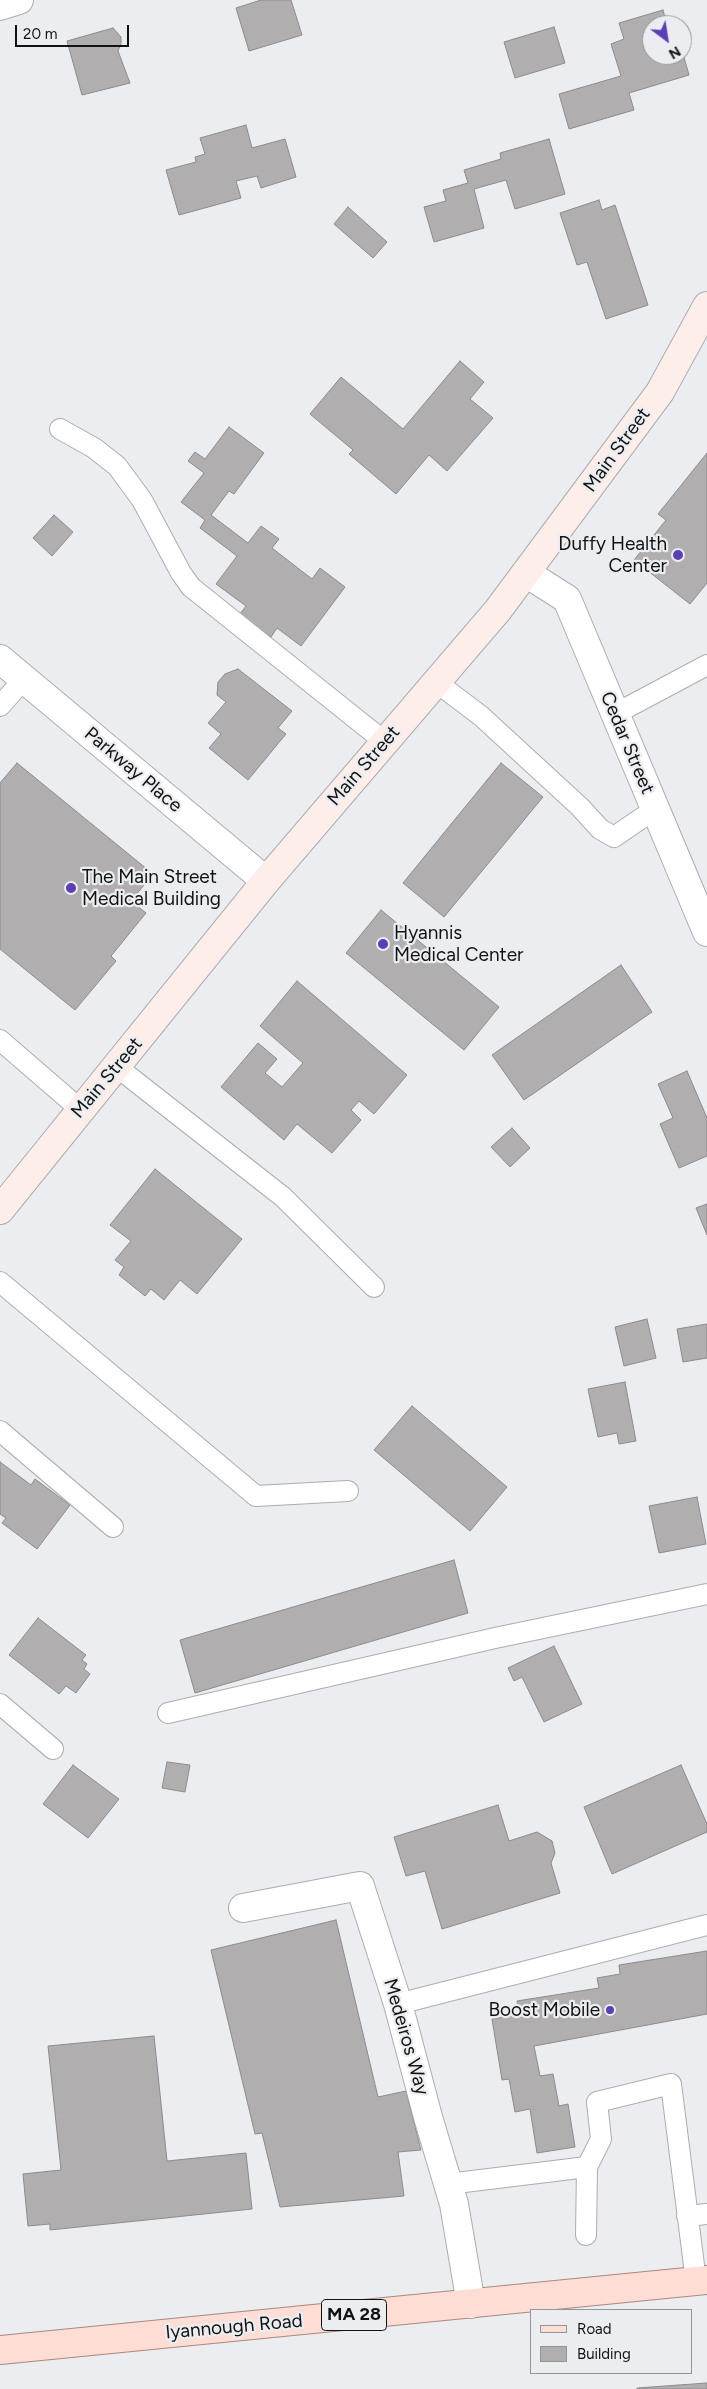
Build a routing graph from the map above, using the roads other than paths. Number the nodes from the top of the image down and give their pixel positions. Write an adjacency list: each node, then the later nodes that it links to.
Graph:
1 (19, 0): 2 (street)
2 (0, 6)
3 (707, 306): 5 (main road, Main Street)
4 (60, 429): 12 (lane)
5 (526, 573): 9 (main road, Main Street); 11 (street, Cedar Street)
6 (0, 659): 8 (street, Parkway Place)
7 (707, 665): 11 (lane)
8 (24, 679): 10 (lane); 14 (street, Parkway Place)
9 (436, 682): 12 (main road, Main Street); 13 (lane)
10 (0, 706)
11 (615, 714): 13 (street, Cedar Street)
12 (384, 742): 14 (main road, Main Street)
13 (655, 809): 15 (street, Cedar Street)
14 (266, 881): 17 (main road, Main Street)
15 (707, 932)
16 (0, 1040): 18 (lane)
17 (116, 1067): 18 (main road, Main Street); 21 (lane)
18 (81, 1110): 19 (main road, Main Street)
19 (0, 1210)
20 (0, 1282): 23 (lane)
21 (374, 1287)
22 (0, 1431): 24 (lane)
23 (348, 1491)
24 (112, 1527)
25 (707, 1594): 27 (lane)
26 (0, 1704): 28 (lane)
27 (168, 1714)
28 (53, 1749)
29 (243, 1908): 31 (street, Medeiros Way)
30 (707, 1925): 31 (lane)
31 (398, 2004): 33 (street, Medeiros Way)
32 (587, 2167): 33 (lane); 35 (lane); 36 (lane)
33 (448, 2184): 38 (street, Medeiros Way)
34 (707, 2214): 35 (lane)
35 (687, 2216): 37 (lane)
36 (586, 2235)
37 (702, 2280): 38 (main road, Iyannough Road / MA 28)
38 (471, 2304): 39 (main road, Iyannough Road / MA 28)
39 (0, 2350)

